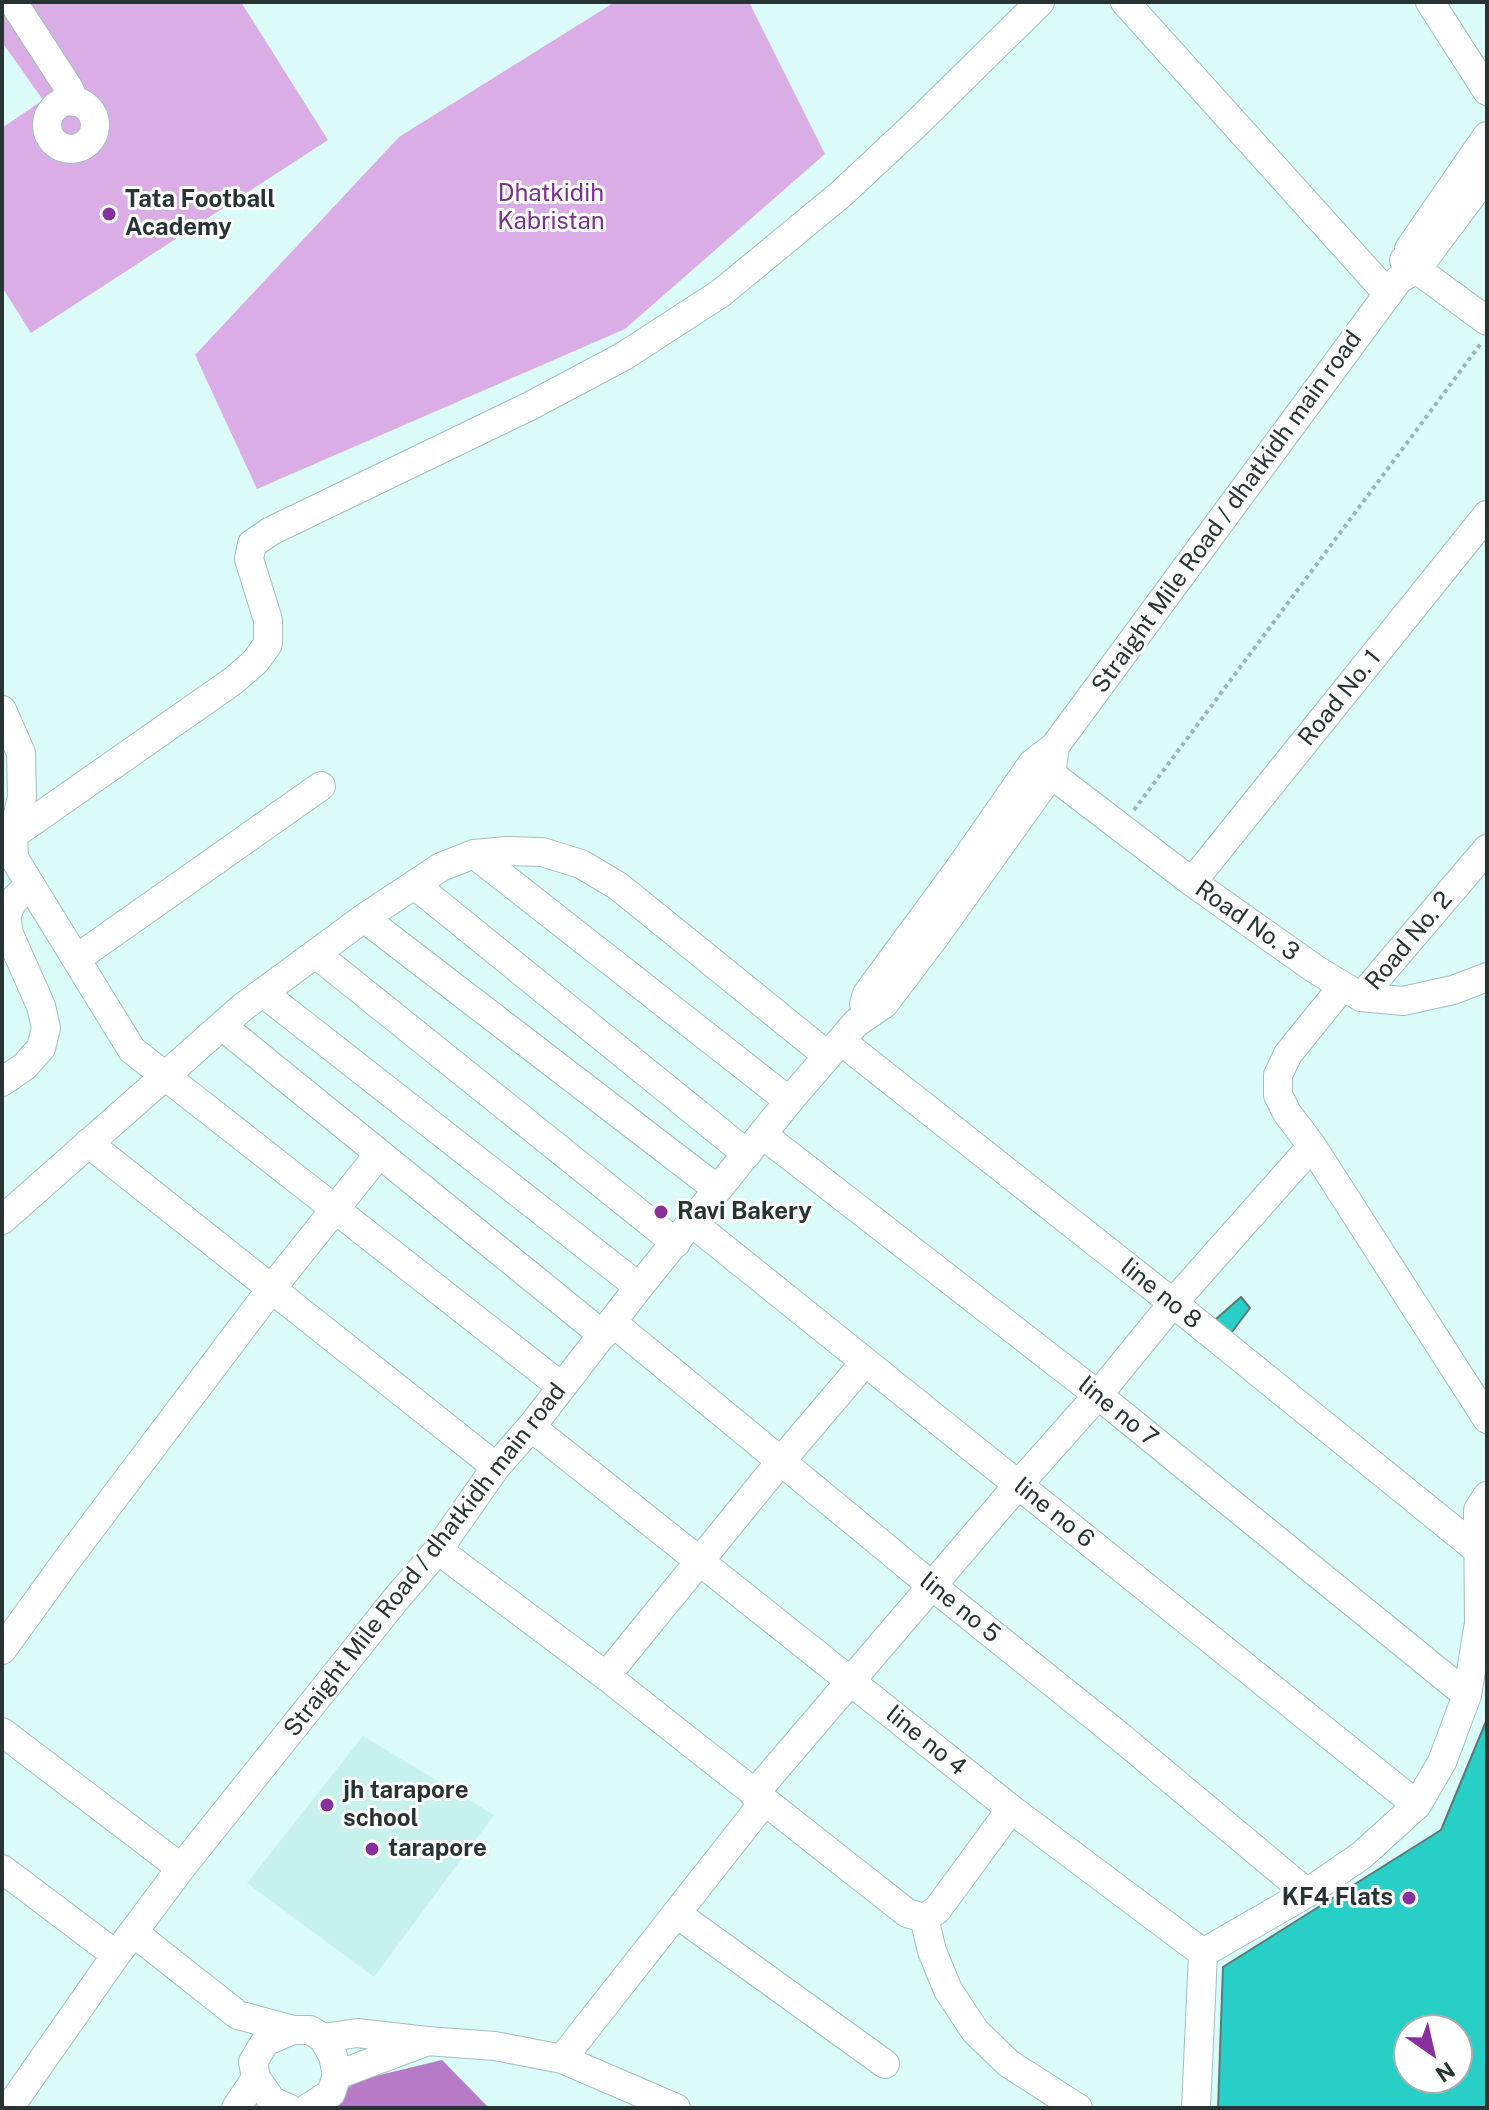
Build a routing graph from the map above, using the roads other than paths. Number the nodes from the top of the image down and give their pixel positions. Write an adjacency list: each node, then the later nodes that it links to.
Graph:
1 (13, 2): 6 (street)
2 (1040, 2): 15 (street)
3 (1125, 2): 9 (street)
4 (1430, 2): 5 (street)
5 (1487, 91)
6 (75, 102)
7 (1487, 136): 9 (street, Straight Mile Road / dhatkidh main road)
8 (1487, 175): 9 (street, Straight Mile Road / dhatkidh main road)
9 (1402, 275): 10 (street); 13 (street, Straight Mile Road / dhatkidh main road)
10 (1487, 321)
11 (1487, 515): 18 (street, Road No. 1)
12 (2, 710): 15 (street)
13 (1041, 769): 18 (street, Road No. 3); 28 (street, Straight Mile Road / dhatkidh main road)
14 (321, 786): 23 (street)
15 (13, 835): 19 (street)
16 (1487, 849): 25 (street, Road No. 2)
17 (474, 854): 20 (street, line no 8); 28 (street, line no 8); 31 (street)
18 (1192, 882): 25 (street, Road No. 3)
19 (30, 884): 23 (street); 30 (street)
20 (415, 885): 21 (street, line no 8); 33 (street, line no 7)
21 (364, 918): 22 (street, line no 8); 36 (street)
22 (316, 954): 26 (street, line no 8); 39 (street, line no 6)
23 (76, 959): 29 (street)
24 (1487, 977): 25 (street, Road No. 3)
25 (1352, 992): 34 (street, Road No. 2)
26 (263, 993): 27 (street, line no 8); 40 (street)
27 (222, 1026): 29 (street, line no 8); 35 (street, line no 5)
28 (842, 1040): 31 (street, Straight Mile Road / dhatkidh main road); 42 (street, line no 8)
29 (164, 1077): 32 (street, line no 8); 37 (street)
30 (2, 1082)
31 (789, 1101): 33 (street, Straight Mile Road / dhatkidh main road)
32 (88, 1143): 38 (street, line no 8); 41 (street)
33 (755, 1145): 36 (street, Straight Mile Road / dhatkidh main road); 46 (street, line no 7)
34 (1312, 1146): 42 (street); 47 (street, Road No. 2)
35 (379, 1154): 37 (street); 43 (street, line no 5)
36 (717, 1189): 39 (street, Straight Mile Road / dhatkidh main road)
37 (335, 1210): 41 (street); 45 (street)
38 (2, 1220)
39 (683, 1233): 40 (street, Straight Mile Road / dhatkidh main road); 44 (street, line no 6)
40 (639, 1287): 43 (street, Straight Mile Road / dhatkidh main road)
41 (272, 1288): 50 (street); 57 (street)
42 (1173, 1303): 46 (street); 54 (street, line no 8)
43 (608, 1328): 45 (street, Straight Mile Road / dhatkidh main road); 49 (street, line no 5)
44 (865, 1362): 49 (street); 51 (street, line no 6)
45 (562, 1387): 48 (street, Straight Mile Road / dhatkidh main road)
46 (1098, 1395): 51 (street); 60 (street, line no 7)
47 (1487, 1419)
48 (531, 1427): 50 (street, Straight Mile Road / dhatkidh main road); 55 (street, line no 4)
49 (781, 1461): 55 (street); 56 (street, line no 5)
50 (496, 1467): 53 (street, Straight Mile Road / dhatkidh main road)
51 (1018, 1485): 56 (street); 63 (street, line no 6)
52 (1487, 1496): 54 (street)
53 (438, 1550): 58 (street); 65 (street, Straight Mile Road / dhatkidh main road)
54 (1478, 1550): 60 (street)
55 (700, 1562): 58 (street); 59 (street, line no 4)
56 (931, 1585): 59 (street); 67 (street, line no 5)
57 (2, 1650)
58 (606, 1676): 62 (street)
59 (850, 1681): 62 (street); 64 (street, line no 4)
60 (1467, 1695): 63 (street)
61 (2, 1732): 65 (street)
62 (759, 1798): 68 (street); 69 (street)
63 (1417, 1805): 67 (street)
64 (1011, 1809): 69 (street); 71 (street, line no 4)
65 (181, 1868): 70 (street, Straight Mile Road / dhatkidh main road)
66 (2, 1869): 72 (street)
67 (1307, 1893): 71 (street)
68 (677, 1914): 77 (street); 78 (street)
69 (924, 1918): 86 (street)
70 (133, 1932): 72 (street, Straight Mile Road / dhatkidh main road); 73 (street)
71 (1203, 1953): 87 (street)
72 (116, 1955): 81 (street, Straight Mile Road / dhatkidh main road)
73 (238, 2015): 74 (street); 79 (street)
74 (293, 2030): 75 (street); 79 (street)
75 (323, 2038): 76 (street); 80 (street)
76 (427, 2041): 77 (street); 80 (street)
77 (562, 2059): 85 (street)
78 (885, 2064)
79 (255, 2070): 82 (street); 83 (street)
80 (337, 2075): 84 (street)
81 (9, 2108)
82 (236, 2108)
83 (288, 2108)
84 (308, 2108)
85 (676, 2108)
86 (1078, 2108)
87 (1196, 2108)

